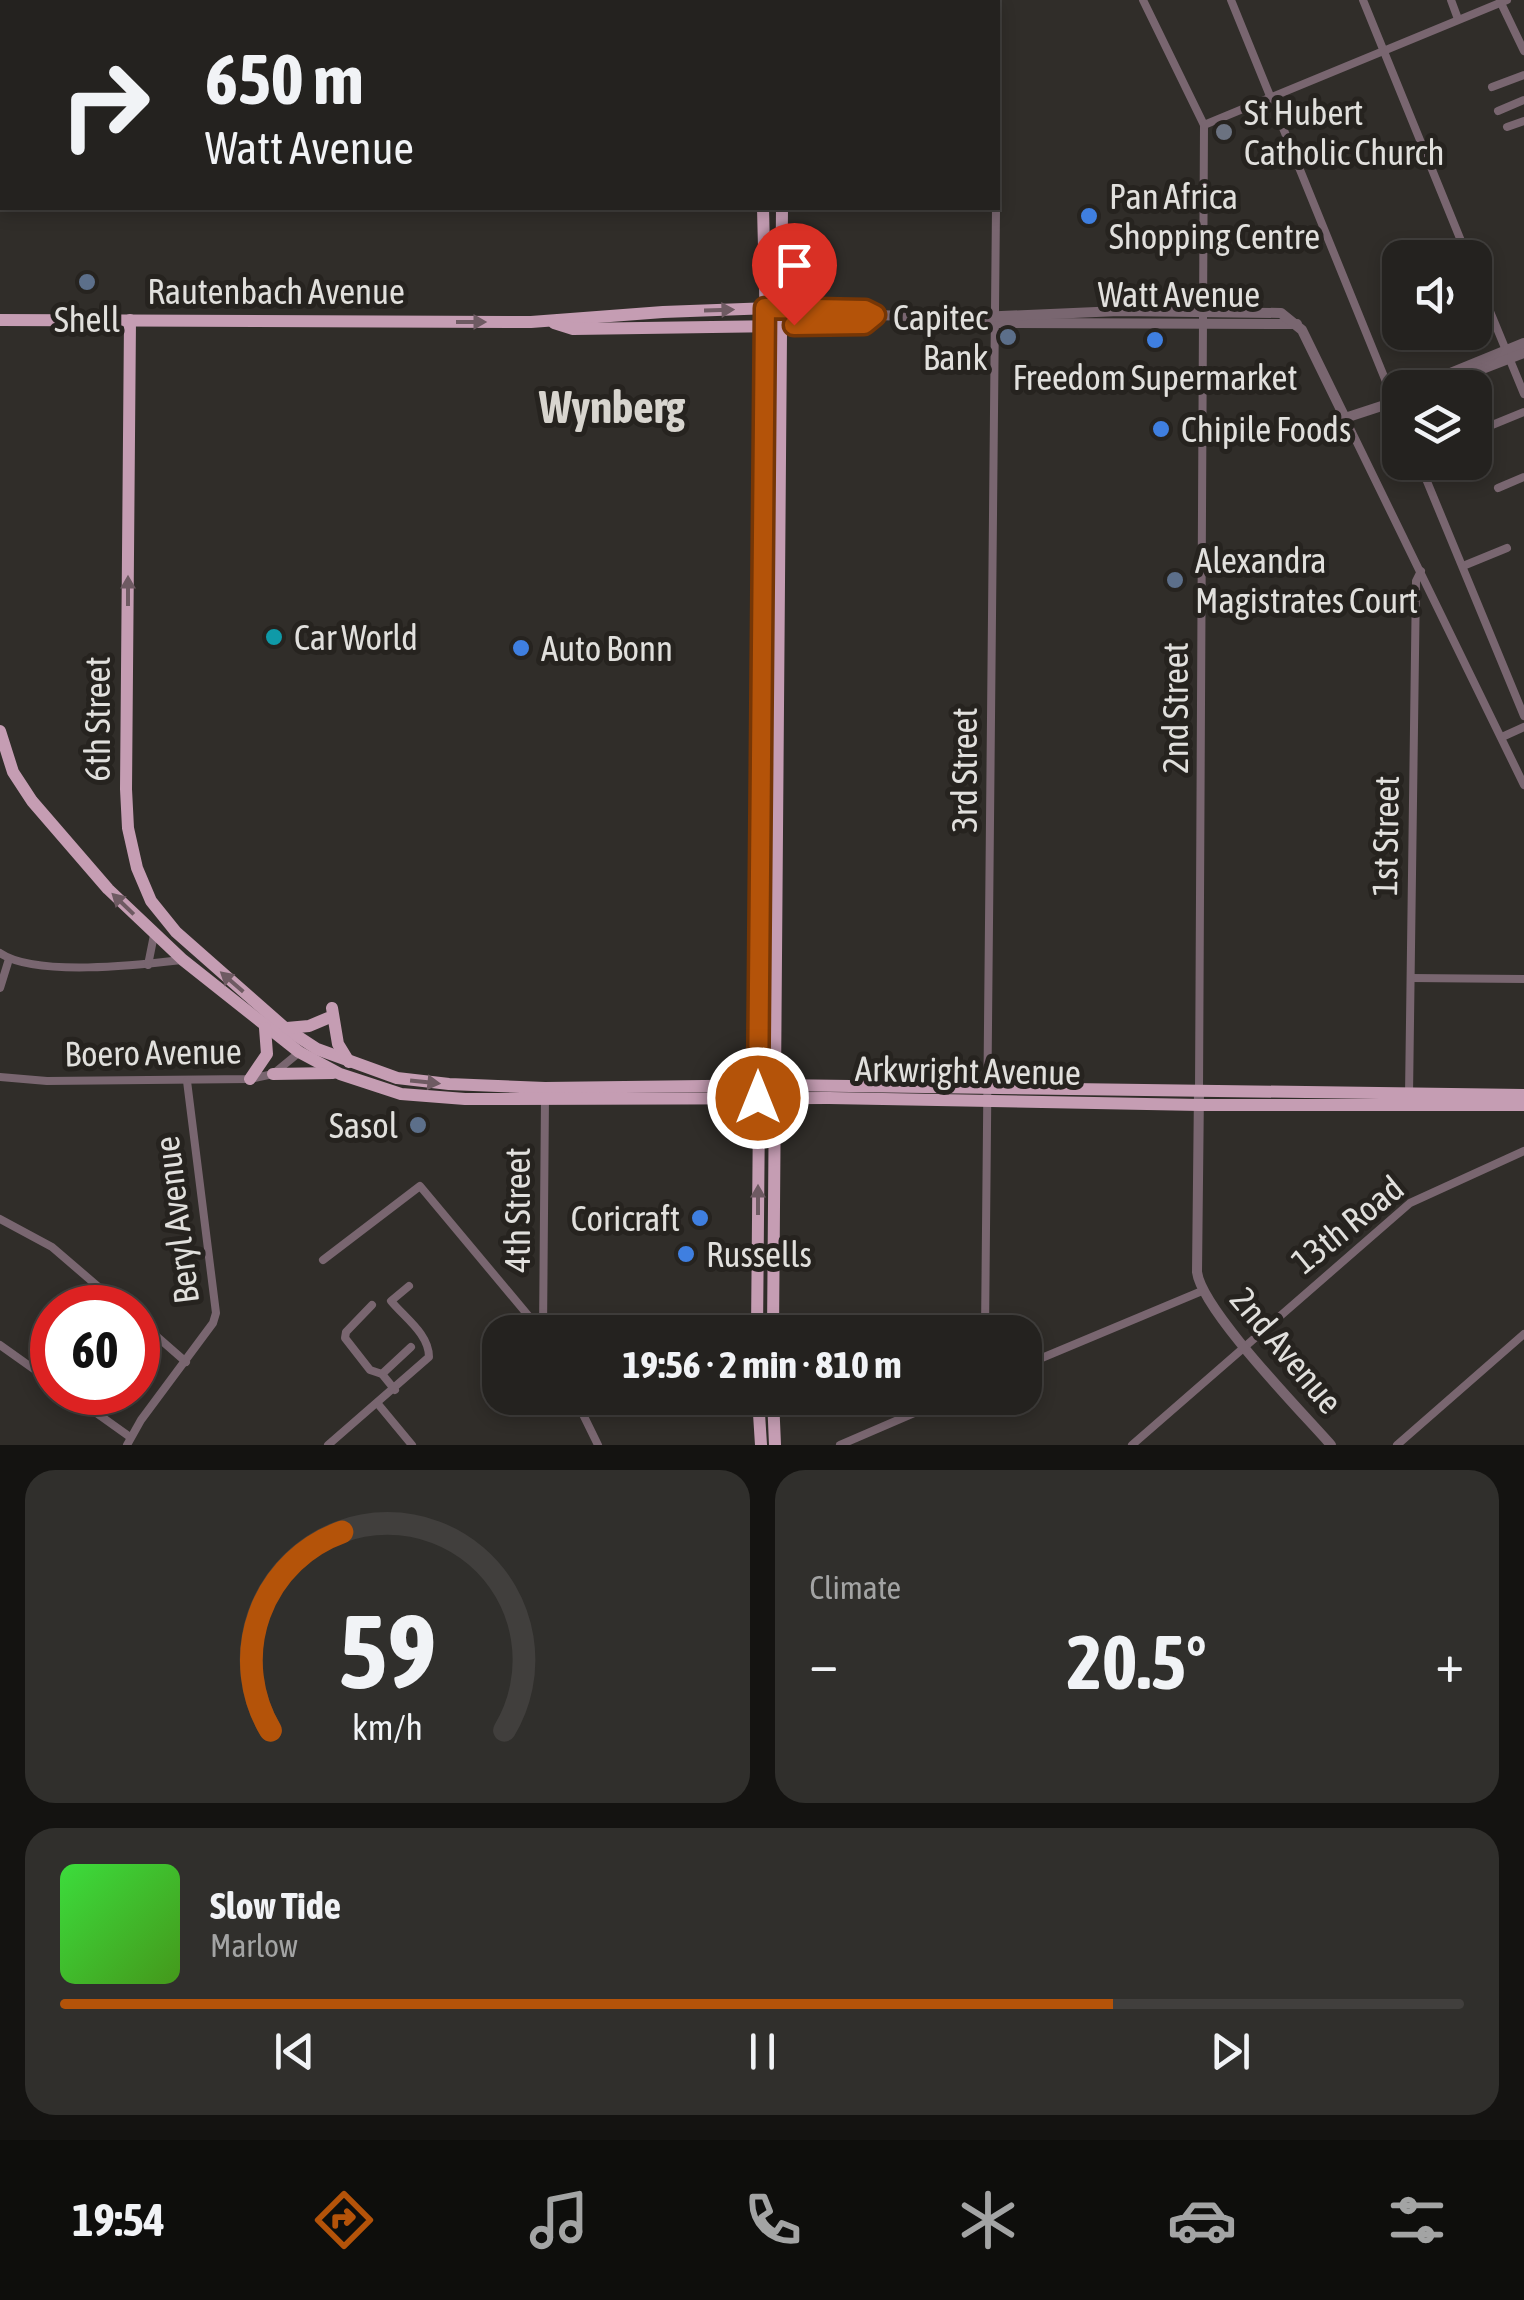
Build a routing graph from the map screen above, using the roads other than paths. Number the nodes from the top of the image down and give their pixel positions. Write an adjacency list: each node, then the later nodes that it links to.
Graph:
1 (1142, 0): 15 (street)
2 (1231, 0): 11 (street)
3 (1364, 0): 7 (street)
4 (1451, 0): 6 (street)
5 (1502, 1): 6 (street); 8 (street)
6 (1458, 19): 7 (street)
7 (1383, 49): 11 (street); 20 (street)
8 (1524, 50)
9 (1524, 75): 10 (street)
10 (1492, 87)
11 (1270, 97): 15 (street); 38 (street)
12 (1524, 100): 13 (street)
13 (1498, 110)
14 (1524, 121): 16 (street)
15 (1204, 125): 23 (street, 2nd Street)
16 (1507, 128)
17 (763, 210): 21 (main road)
18 (782, 210): 22 (main road)
19 (996, 210): 26 (street, 3rd Street)
20 (1461, 240)
21 (765, 308): 22 (main road, Watt Avenue); 27 (main road, Watt Avenue, one-way to 21); 34 (main road)
22 (782, 308): 24 (street, Watt Avenue); 33 (main road)
23 (1205, 311): 26 (street, Watt Avenue); 31 (street, 2nd Street); 32 (street, Watt Avenue)
24 (875, 315): 26 (street, Watt Avenue); 33 (street, Watt Avenue)
25 (1492, 316): 37 (street)
26 (994, 318): 31 (street, Watt Avenue); 81 (street, 3rd Street)
27 (648, 319): 30 (main road, Watt Avenue); 34 (main road, Watt Avenue)
28 (0, 320): 29 (main road, Rautenbach Avenue)
29 (130, 320): 30 (main road, Rautenbach Avenue, one-way to 30); 66 (main road, 6th Street, one-way to 29)
30 (552, 322)
31 (1206, 324): 32 (street, Watt Avenue); 82 (street, 2nd Street)
32 (1297, 324): 44 (street)
33 (781, 325): 34 (main road, Watt Avenue); 69 (main road)
34 (766, 326): 68 (main road)
35 (1524, 342): 37 (street)
36 (1524, 353): 37 (street)
37 (1507, 354): 39 (street); 40 (street); 41 (street)
38 (1382, 370)
39 (1463, 370)
40 (1473, 370)
41 (1524, 394)
42 (1382, 404): 44 (street)
43 (1524, 412): 45 (street)
44 (1346, 418): 51 (street)
45 (1492, 425)
46 (1524, 477): 48 (street)
47 (1426, 480): 50 (street)
48 (1498, 488)
49 (1508, 548): 50 (street)
50 (1462, 566): 52 (street)
51 (1420, 571): 55 (street); 62 (street, 1st Street)
52 (1524, 716)
53 (1524, 727): 55 (street)
54 (0, 731): 57 (main road, one-way to 54)
55 (1502, 738): 56 (street)
56 (1524, 785)
57 (154, 933): 60 (main road); 61 (street)
58 (0, 953): 59 (street)
59 (9, 959): 61 (street); 64 (street)
60 (184, 960): 61 (street); 65 (main road)
61 (148, 964)
62 (1411, 978): 63 (street); 83 (street, 1st Street)
63 (1524, 979)
64 (0, 988)
65 (265, 1028): 67 (main road); 73 (main road)
66 (285, 1028): 67 (main road, 6th Street); 70 (main road)
67 (304, 1048): 70 (main road, Arkwright Avenue); 71 (street, Boero Avenue)
68 (759, 1061): 75 (main road); 77 (main road)
69 (776, 1061): 76 (main road); 78 (main road)
70 (345, 1068): 71 (main road); 79 (main road, Arkwright Avenue)
71 (272, 1074): 73 (street, Boero Avenue)
72 (0, 1077): 74 (street, Boero Avenue)
73 (250, 1079): 74 (street, Boero Avenue)
74 (187, 1081): 104 (street, Beryl Avenue)
75 (738, 1086): 77 (main road, Arkwright Avenue); 79 (main road, Arkwright Avenue)
76 (797, 1086): 78 (main road, Arkwright Avenue); 81 (main road, Arkwright Avenue)
77 (758, 1092): 78 (main road, Arkwright Avenue); 79 (main road, Arkwright Avenue); 94 (main road, one-way to 77)
78 (776, 1092): 81 (main road, Arkwright Avenue); 95 (main road)
79 (545, 1094): 93 (street, 4th Street)
80 (1524, 1095): 83 (main road, Arkwright Avenue)
81 (989, 1096): 82 (main road, Arkwright Avenue); 96 (street, 3rd Street)
82 (1199, 1098): 83 (main road, Arkwright Avenue); 90 (street, 2nd Street)
83 (1409, 1098): 84 (main road, Arkwright Avenue)
84 (1524, 1105)
85 (1524, 1151): 101 (street, 13th Road)
86 (0, 1220): 88 (street)
87 (323, 1260): 92 (street)
88 (96, 1285)
89 (408, 1286): 107 (street)
90 (1202, 1290): 101 (street, 2nd Avenue); 103 (street)
91 (372, 1306): 106 (street)
92 (529, 1315)
93 (543, 1315)
94 (757, 1315)
95 (773, 1315)
96 (985, 1315)
97 (1524, 1334): 123 (street)
98 (160, 1339): 104 (street)
99 (3, 1347): 102 (street); 105 (street)
100 (411, 1347): 106 (street)
101 (1246, 1347): 121 (street, 13th Road); 122 (street, 2nd Avenue)
102 (0, 1358)
103 (1042, 1358)
104 (186, 1362): 114 (street, Beryl Avenue)
105 (30, 1366)
106 (382, 1374): 107 (street)
107 (395, 1390): 108 (street)
108 (378, 1404): 115 (street); 116 (street)
109 (96, 1415): 114 (street)
110 (583, 1415): 117 (street)
111 (759, 1415): 118 (main road)
112 (774, 1415): 119 (main road)
113 (910, 1415): 120 (street)
114 (128, 1441)
115 (328, 1445)
116 (412, 1445)
117 (598, 1445)
118 (761, 1445)
119 (775, 1445)
120 (840, 1445)
121 (1132, 1445)
122 (1331, 1445)
123 (1397, 1445)

